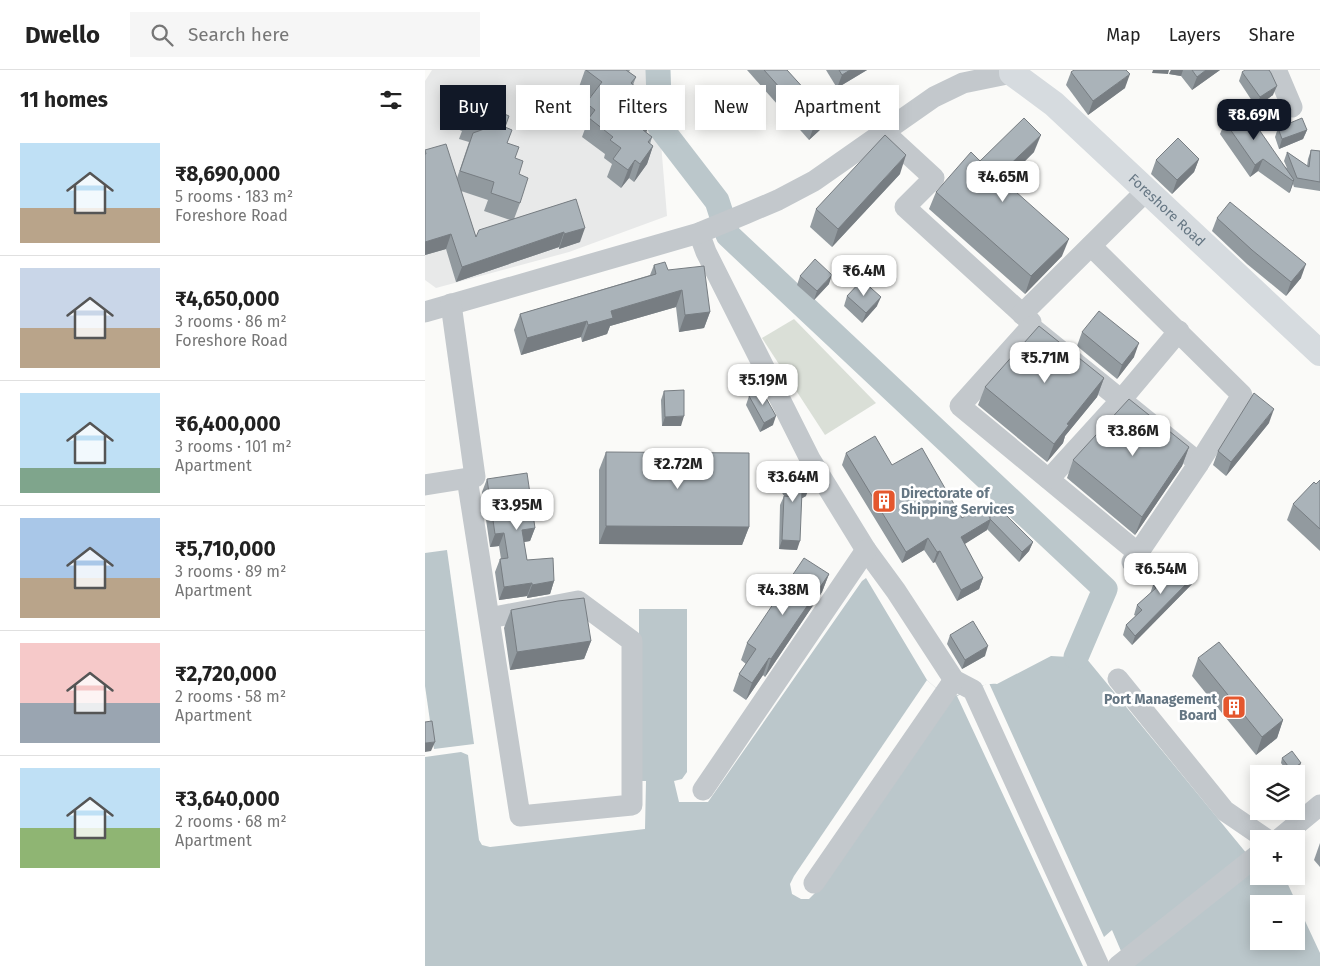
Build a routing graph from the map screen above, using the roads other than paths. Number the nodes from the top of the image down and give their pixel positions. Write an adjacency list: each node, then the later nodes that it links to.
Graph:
1 (1273, 70): 3 (street)
2 (1012, 72): 4 (street); 5 (main road, Foreshore Road)
3 (1292, 107)
4 (884, 132): 6 (street); 10 (street)
5 (1146, 191): 7 (street); 12 (main road, Foreshore Road)
6 (705, 230): 8 (street); 18 (street)
7 (1091, 246): 10 (street); 11 (street)
8 (451, 304): 9 (street); 15 (street)
9 (425, 312)
10 (1027, 320): 13 (street); 16 (street)
11 (1179, 331): 13 (street); 14 (street)
12 (1320, 353)
13 (1121, 400): 14 (street); 16 (street)
14 (1199, 463): 16 (street)
15 (467, 478): 17 (street); 19 (street)
16 (1049, 479)
17 (425, 485)
18 (866, 550): 21 (street); 22 (street)
19 (489, 618): 19 (street)
20 (1118, 679): 24 (street)
21 (954, 680): 27 (street); 28 (street)
22 (703, 790)
23 (1320, 805): 25 (street)
24 (1253, 830)
25 (1290, 830)
26 (1250, 861): 29 (street)
27 (814, 883)
28 (1099, 966)
29 (1118, 966)

